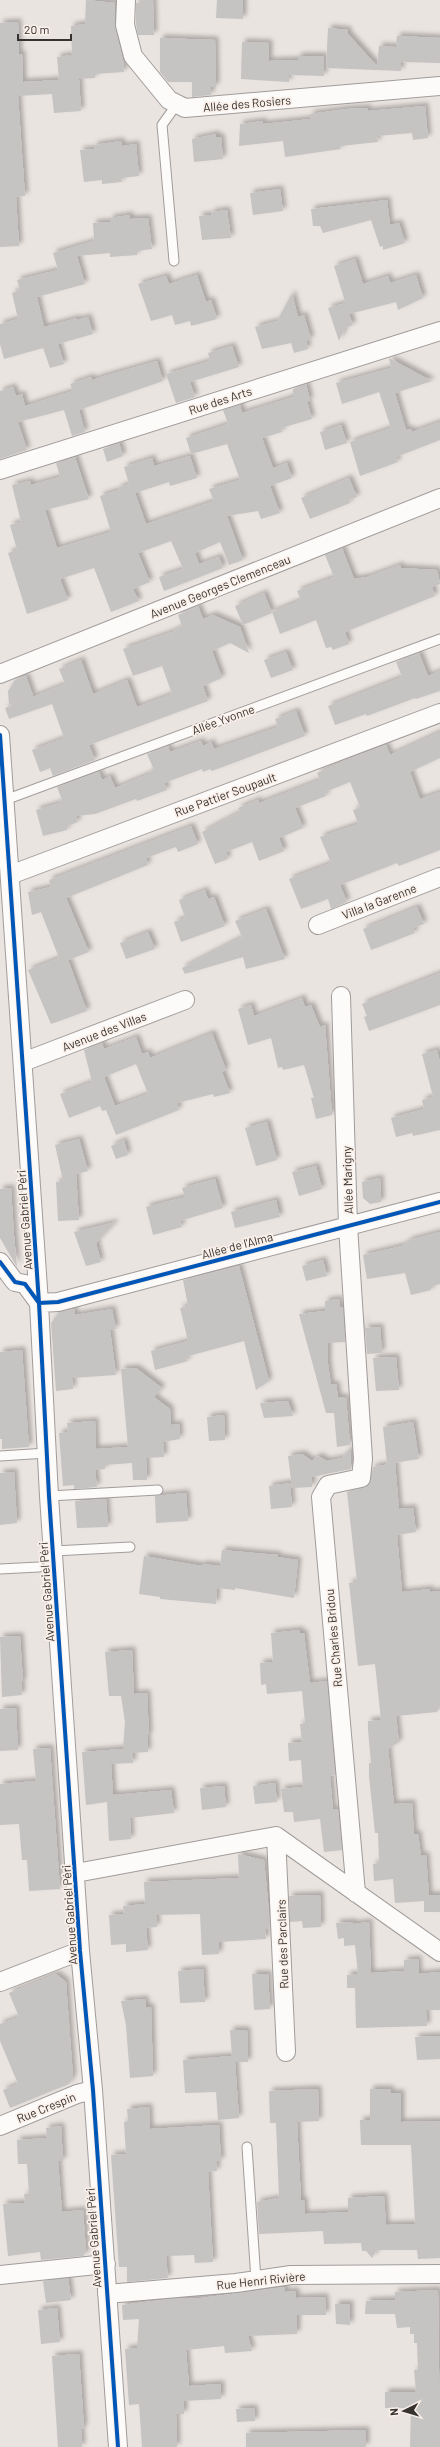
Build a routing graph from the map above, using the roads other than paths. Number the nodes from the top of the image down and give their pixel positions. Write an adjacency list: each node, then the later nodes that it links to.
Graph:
1 (126, 0): 3 (street)
2 (440, 86): 3 (street, Allée des Rosiers)
3 (177, 104): 4 (lane)
4 (174, 261)
5 (440, 331): 6 (street, Rue des Arts)
6 (0, 470)
7 (440, 498): 9 (street, Avenue Georges Clemenceau)
8 (440, 638): 12 (lane, Allée Yvonne)
9 (0, 674)
10 (440, 713): 13 (street, Rue Pattier Soupault)
11 (0, 735): 12 (street, Avenue Gabriel Péri)
12 (5, 800): 13 (street, Avenue Gabriel Péri)
13 (10, 875): 18 (street, Avenue Gabriel Péri)
14 (440, 877): 15 (street, Villa la Garenne)
15 (318, 925)
16 (341, 996): 20 (street, Allée Marigny)
17 (185, 1000): 18 (street, Avenue des Villas)
18 (23, 1062): 22 (street, Avenue Gabriel Péri)
19 (440, 1202): 20 (street, Allée de l'Alma)
20 (348, 1226): 22 (street, Allée de l'Alma); 23 (street, Allée Marigny)
21 (0, 1262): 22 (street)
22 (39, 1304): 24 (street, Avenue Gabriel Péri)
23 (359, 1412): 34 (street, Rue Charles Bridou)
24 (47, 1453): 25 (lane); 27 (street, Avenue Gabriel Péri)
25 (0, 1456)
26 (158, 1490): 27 (lane)
27 (49, 1496): 29 (street, Avenue Gabriel Péri)
28 (130, 1547): 29 (lane)
29 (54, 1550): 33 (street, Avenue Gabriel Péri)
30 (39, 1567): 31 (lane)
31 (0, 1570)
32 (276, 1836): 33 (street); 34 (street); 38 (street, Rue des Parclairs)
33 (76, 1873): 35 (street, Avenue Gabriel Péri)
34 (356, 1893): 36 (street)
35 (80, 1951): 37 (street); 39 (street, Avenue Gabriel Péri)
36 (440, 1952)
37 (0, 1982)
38 (286, 2052)
39 (93, 2090): 40 (street, Rue Crespin); 42 (street, Avenue Gabriel Péri)
40 (0, 2126)
41 (247, 2146): 45 (lane)
42 (106, 2264): 44 (street); 46 (street, Avenue Gabriel Péri)
43 (440, 2274): 45 (street, Rue Henri Rivière)
44 (0, 2275)
45 (256, 2280): 46 (street, Rue Henri Rivière)
46 (107, 2294): 47 (street, Avenue Gabriel Péri)
47 (118, 2447)

